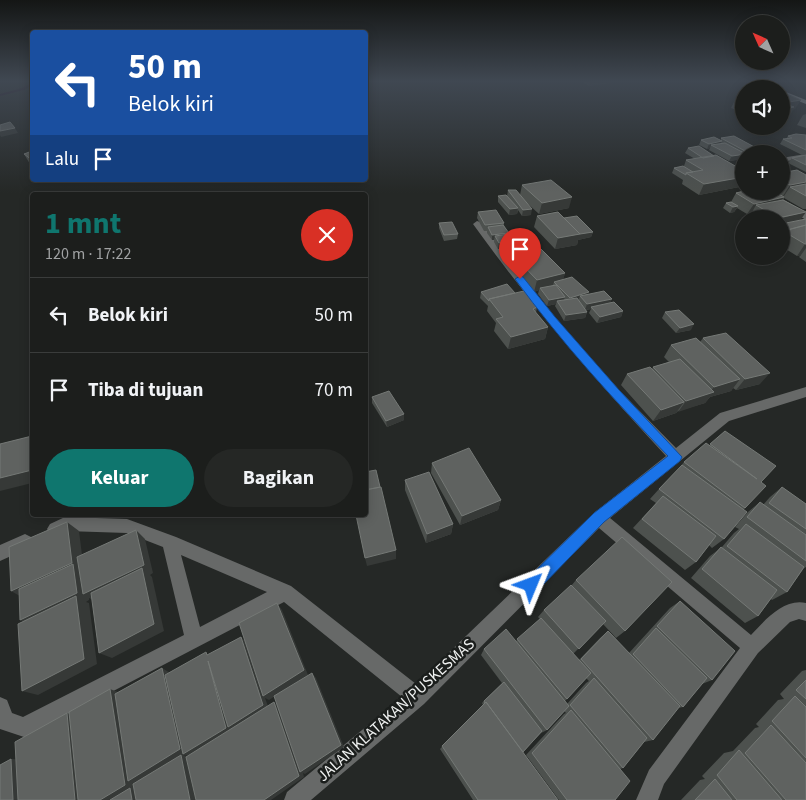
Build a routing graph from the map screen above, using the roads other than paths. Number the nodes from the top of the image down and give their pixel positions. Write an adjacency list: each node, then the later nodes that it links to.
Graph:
1 (806, 156): 2 (street)
2 (790, 159)
3 (779, 200): 4 (street)
4 (806, 217)
5 (477, 224): 7 (street)
6 (806, 392): 7 (street, JALAN KLATAKAN/PUSKESMAS)
7 (676, 457): 8 (street, JALAN KLATAKAN/PUSKESMAS)
8 (599, 518): 14 (street); 15 (street, JALAN KLATAKAN/PUSKESMAS)
9 (170, 542): 10 (street); 11 (street); 13 (street)
10 (0, 553)
11 (285, 592): 13 (street); 15 (street)
12 (806, 612): 14 (street)
13 (194, 638): 16 (street)
14 (752, 647): 18 (street)
15 (417, 697): 17 (street, JALAN KLATAKAN/PUSKESMAS)
16 (0, 706)
17 (295, 800)
18 (647, 800)

